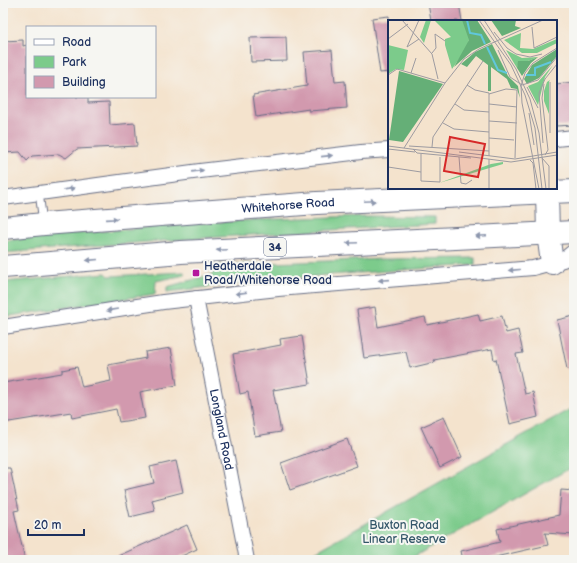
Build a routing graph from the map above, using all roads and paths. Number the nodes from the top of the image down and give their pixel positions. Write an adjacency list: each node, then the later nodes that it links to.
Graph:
1 (574, 137): 2 (street)
2 (557, 139)
3 (388, 150): 6 (street, one-way to 3)
4 (574, 191): 5 (highway, Whitehorse Road)
5 (547, 192): 8 (highway, Whitehorse Road, one-way to 5); 11 (highway)
6 (39, 193): 7 (street); 8 (lane)
7 (3, 198)
8 (44, 224): 9 (highway, Whitehorse Road)
9 (3, 228)
10 (574, 232): 11 (highway, 34)
11 (548, 233): 13 (highway); 14 (highway, 34, one-way to 14)
12 (574, 252): 13 (street)
13 (552, 263): 15 (street, one-way to 15)
14 (3, 267)
15 (196, 298): 16 (street, one-way to 16); 17 (street, Longland Road)
16 (3, 327)
17 (247, 560)

